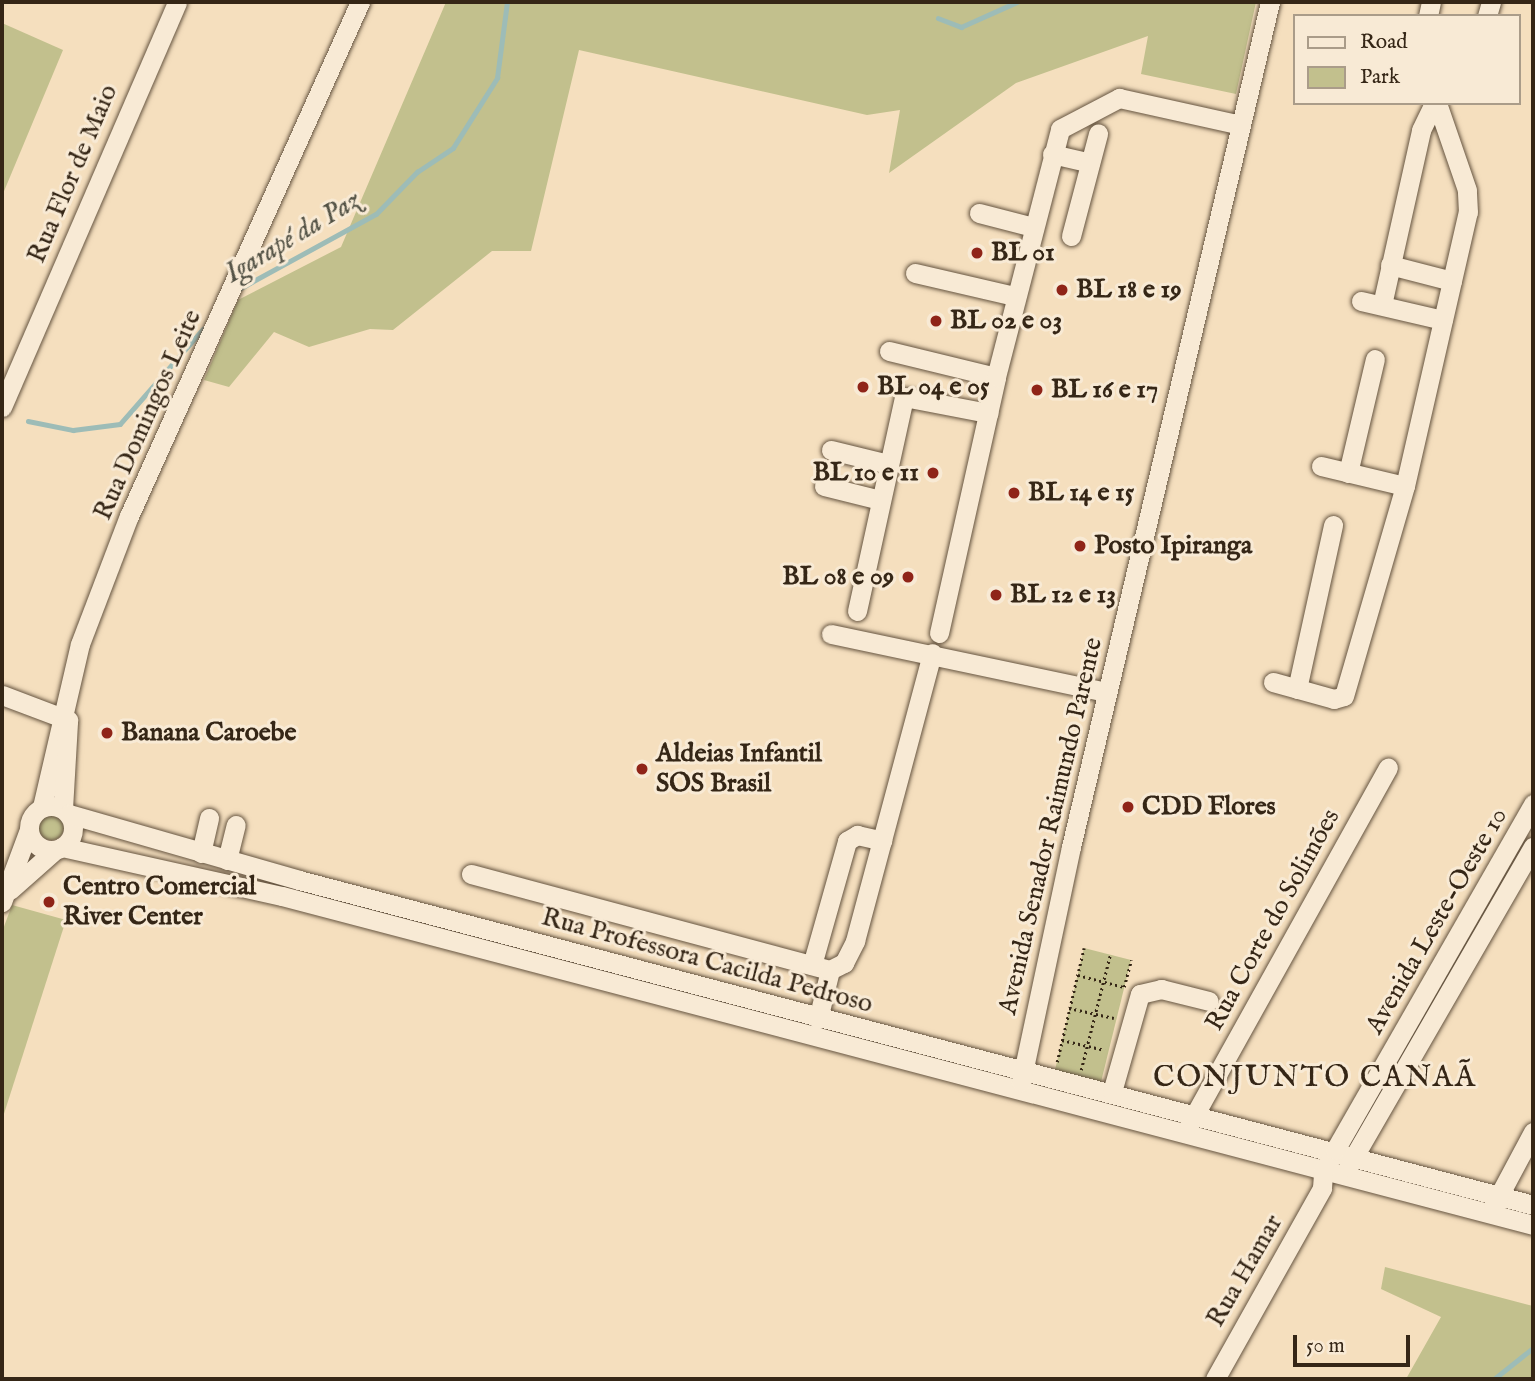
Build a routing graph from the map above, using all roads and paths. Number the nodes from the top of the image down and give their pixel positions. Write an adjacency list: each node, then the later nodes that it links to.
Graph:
1 (177, 2): 23 (street, Rua Flor de Maio)
2 (360, 2): 41 (street, Rua Domingos Leite)
3 (1270, 2): 6 (street, Avenida Senador Raimundo Parente)
4 (1434, 105): 13 (street)
5 (1436, 105): 15 (street)
6 (1241, 125): 8 (street); 39 (street, Avenida Senador Raimundo Parente)
7 (1098, 134): 9 (street)
8 (1052, 154): 9 (street); 11 (street)
9 (1090, 163): 12 (street)
10 (979, 213): 11 (street)
11 (1033, 227): 16 (street)
12 (1071, 236)
13 (1390, 265): 15 (street); 18 (street)
14 (915, 273): 16 (street)
15 (1452, 281): 19 (street)
16 (1015, 296): 22 (street)
17 (1361, 301): 18 (street)
18 (1382, 305): 19 (street)
19 (1443, 320): 30 (street)
20 (889, 351): 22 (street)
21 (1375, 359): 28 (street)
22 (996, 377): 24 (street)
23 (5, 398)
24 (988, 413): 26 (street); 34 (street)
25 (831, 450): 26 (street)
26 (888, 464): 31 (street)
27 (1321, 466): 28 (street)
28 (1348, 473): 30 (street)
29 (824, 486): 31 (street)
30 (1405, 486): 38 (street)
31 (880, 500): 33 (street)
32 (1334, 524): 38 (street)
33 (856, 611)
34 (939, 633)
35 (831, 634): 36 (street)
36 (932, 653): 39 (street); 49 (street)
37 (1273, 682): 38 (street)
38 (1297, 689)
39 (1107, 692): 74 (street, Avenida Senador Raimundo Parente)
40 (2, 695): 41 (street)
41 (64, 713): 44 (street, Rua Domingos Leite); 45 (street, Rua Domingos Leite)
42 (1388, 768): 79 (street, Rua Corte do Solimões)
43 (1533, 804): 51 (street, Avenida Leste-Oeste 10)
44 (41, 807): 45 (street); 48 (street)
45 (66, 811): 50 (street); 53 (street, Rua Professora Cacilda Pedroso)
46 (209, 818): 53 (street)
47 (236, 825): 55 (street)
48 (28, 832): 50 (street); 54 (street)
49 (882, 841): 61 (street); 61 (street)
50 (59, 848): 57 (street); 77 (street, Rua Professora Cacilda Pedroso)
51 (1510, 848): 52 (street); 82 (street, Avenida Leste-Oeste 10)
52 (1532, 851): 83 (street, Avenida Leste-Oeste 10)
53 (201, 853): 55 (street, Rua Professora Cacilda Pedroso)
54 (10, 854): 57 (street)
55 (227, 860): 67 (street, Rua Professora Cacilda Pedroso)
56 (471, 874): 61 (street)
57 (3, 899)
58 (1084, 948): 62 (path)
59 (1111, 954): 63 (path)
60 (1131, 960): 63 (path)
61 (821, 967): 67 (street)
62 (1077, 975): 63 (path); 65 (path)
63 (1103, 982): 66 (path)
64 (1209, 1001): 78 (street)
65 (1069, 1008): 66 (path); 69 (path)
66 (1095, 1014): 68 (path); 71 (path)
67 (818, 1018): 74 (street, Rua Professora Cacilda Pedroso)
68 (1113, 1030)
69 (1062, 1040): 71 (path); 75 (path)
70 (1111, 1040): 72 (path)
71 (1087, 1046): 72 (path); 76 (path)
72 (1108, 1051): 73 (path)
73 (1106, 1061)
74 (1023, 1069): 77 (street, Avenida Senador Raimundo Parente); 78 (street, Rua Professora Cacilda Pedroso)
75 (1055, 1070)
76 (1080, 1077)
77 (1019, 1090): 81 (street, Rua Professora Cacilda Pedroso)
78 (1112, 1091): 79 (street, Rua Professora Cacilda Pedroso)
79 (1196, 1114): 81 (street, Rua Corte do Solimões); 82 (street, Rua Professora Cacilda Pedroso)
80 (1533, 1132): 85 (street)
81 (1184, 1135): 84 (street, Rua Professora Cacilda Pedroso)
82 (1335, 1150): 83 (street, Rua Professora Cacilda Pedroso); 84 (street, Avenida Leste-Oeste 10)
83 (1354, 1157): 84 (street, Avenida Leste-Oeste 10); 85 (street, Rua Professora Cacilda Pedroso)
84 (1329, 1179): 85 (street, Rua Professora Cacilda Pedroso); 88 (street, Rua Hamar)
85 (1494, 1205): 86 (street); 87 (street)
86 (1533, 1205)
87 (1533, 1225)
88 (1215, 1379)

